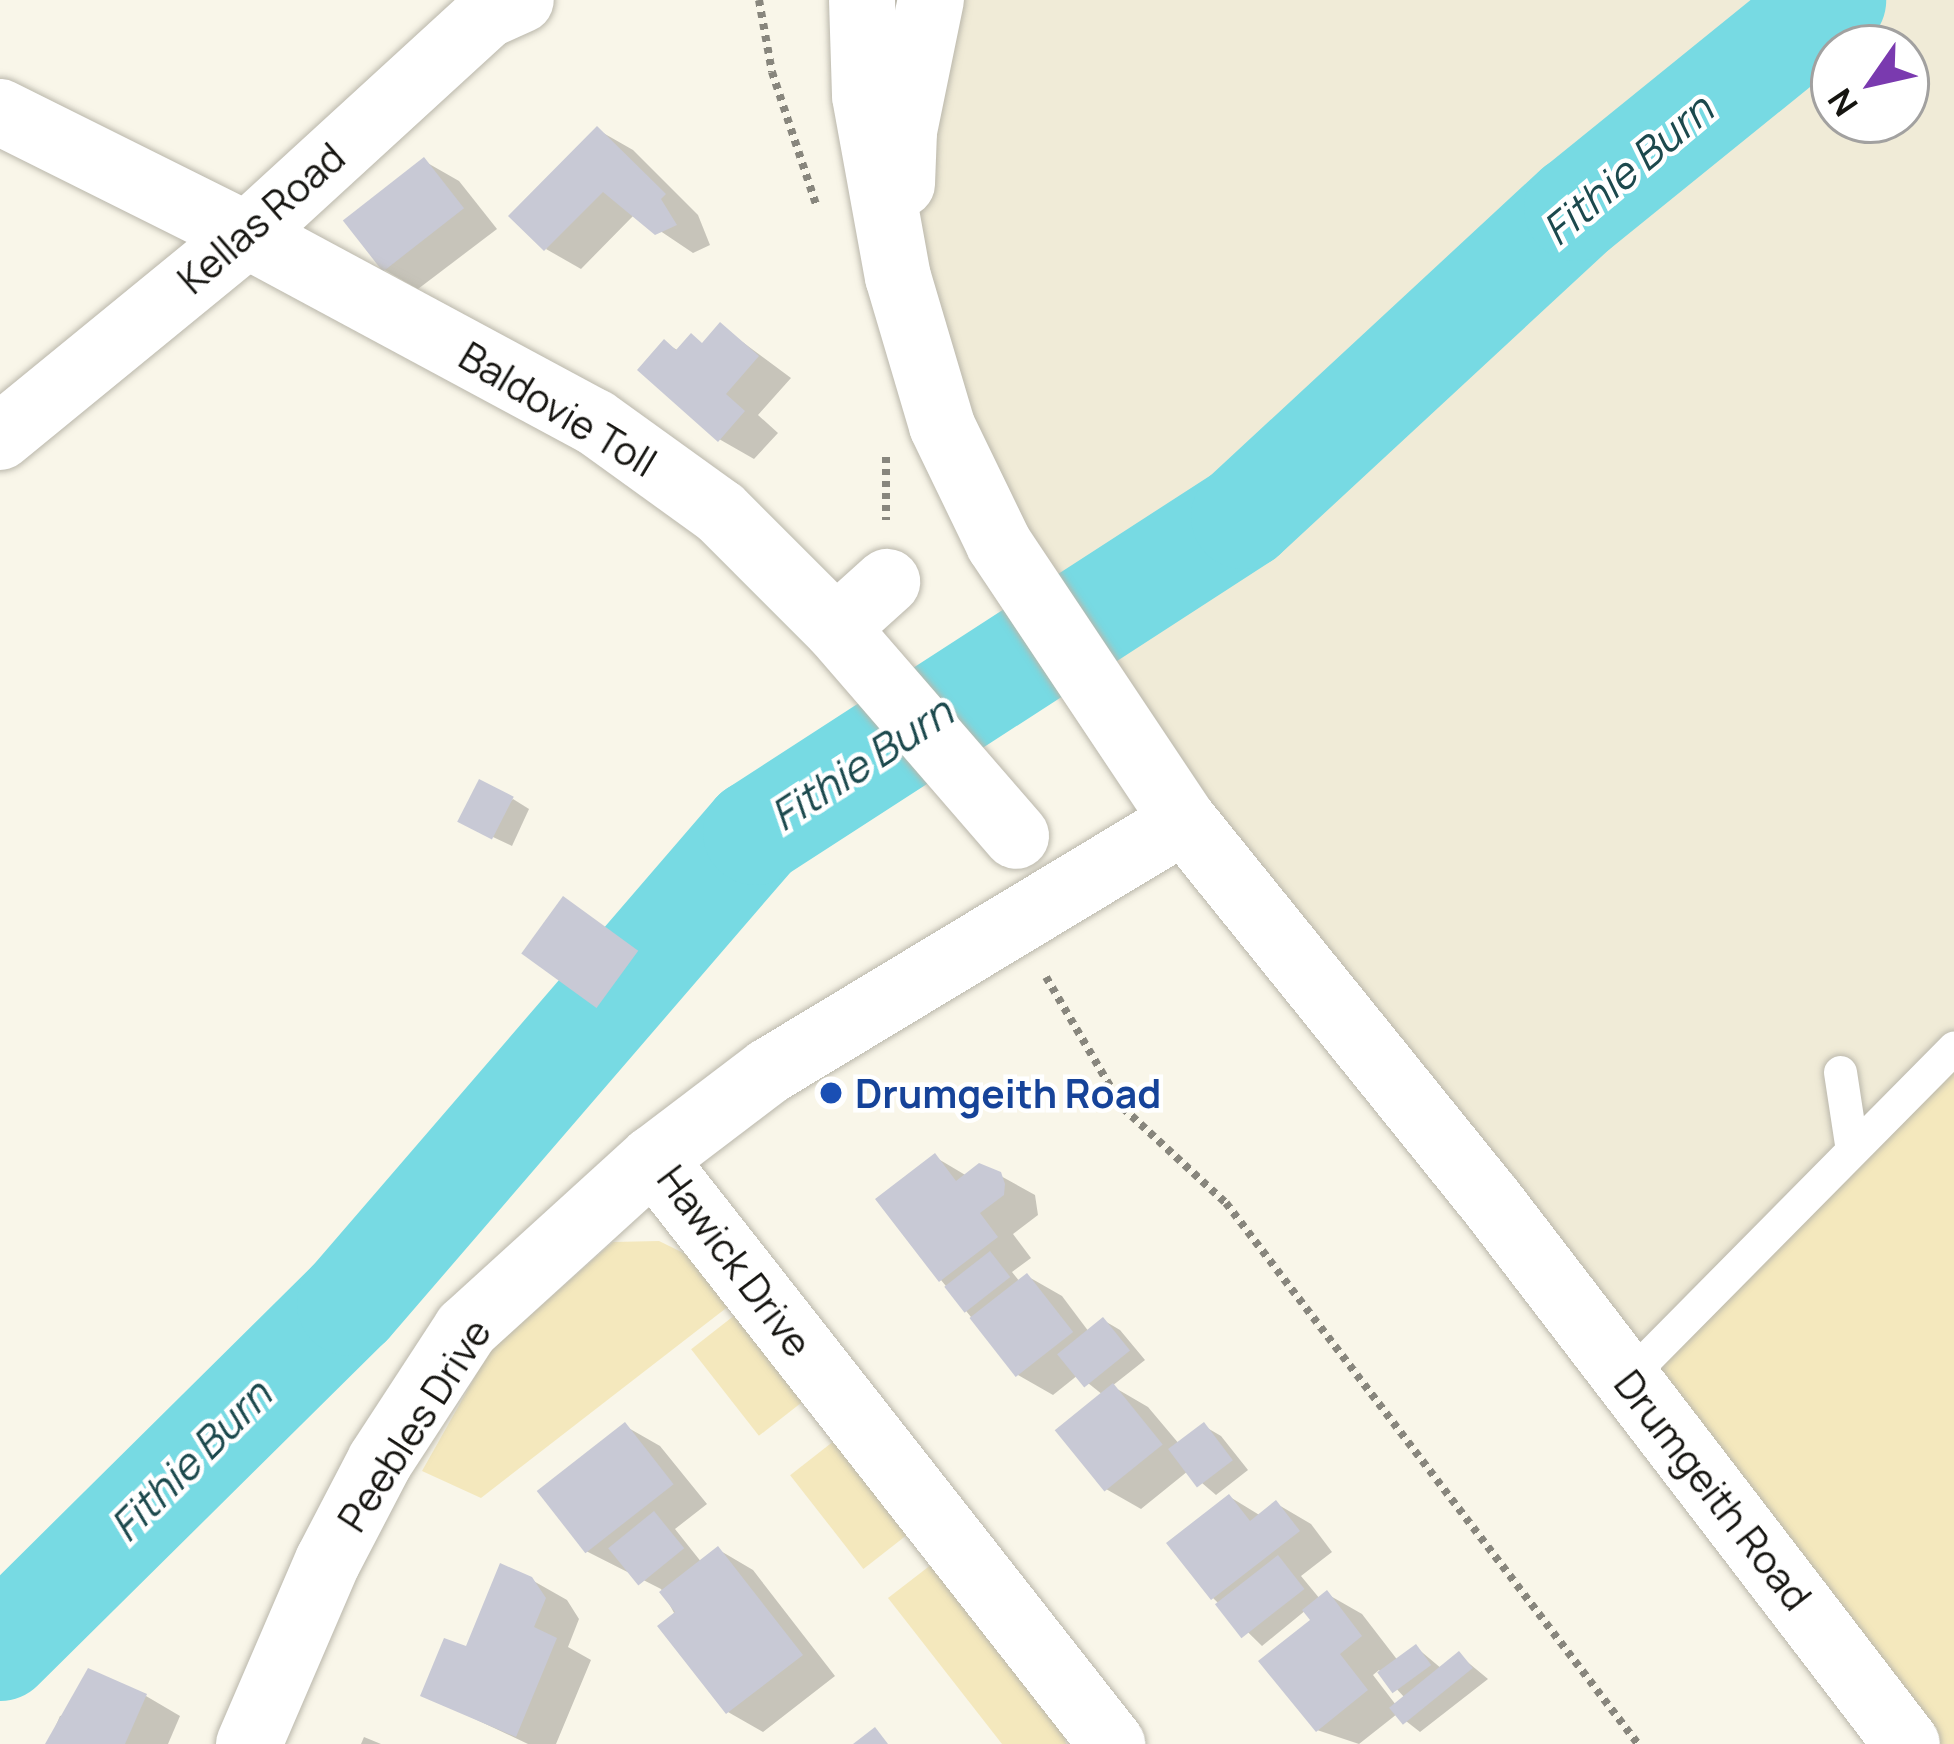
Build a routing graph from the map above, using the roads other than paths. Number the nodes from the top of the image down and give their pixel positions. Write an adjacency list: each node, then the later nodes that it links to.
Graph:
1 (521, 0): 5 (main road, Kellas Road)
2 (862, 0): 6 (main road)
3 (931, 0): 6 (main road)
4 (0, 112): 5 (main road, Baldovie Toll)
5 (247, 235): 7 (main road, Kellas Road); 9 (main road, Baldovie Toll)
6 (898, 277): 11 (main road, Drumgeith Road)
7 (0, 437)
8 (887, 582): 9 (main road)
9 (836, 628): 10 (main road, Baldovie Toll)
10 (1000, 819)
11 (1184, 820): 15 (main road, Hawick Drive); 16 (main road, Drumgeith Road)
12 (1954, 1048): 14 (lane)
13 (1840, 1072): 14 (lane)
14 (1852, 1150): 16 (lane)
15 (653, 1159): 17 (main road, Peebles Drive); 18 (main road, Hawick Drive)
16 (1627, 1378): 19 (main road, Drumgeith Road)
17 (249, 1744)
18 (1112, 1744)
19 (1907, 1744)

